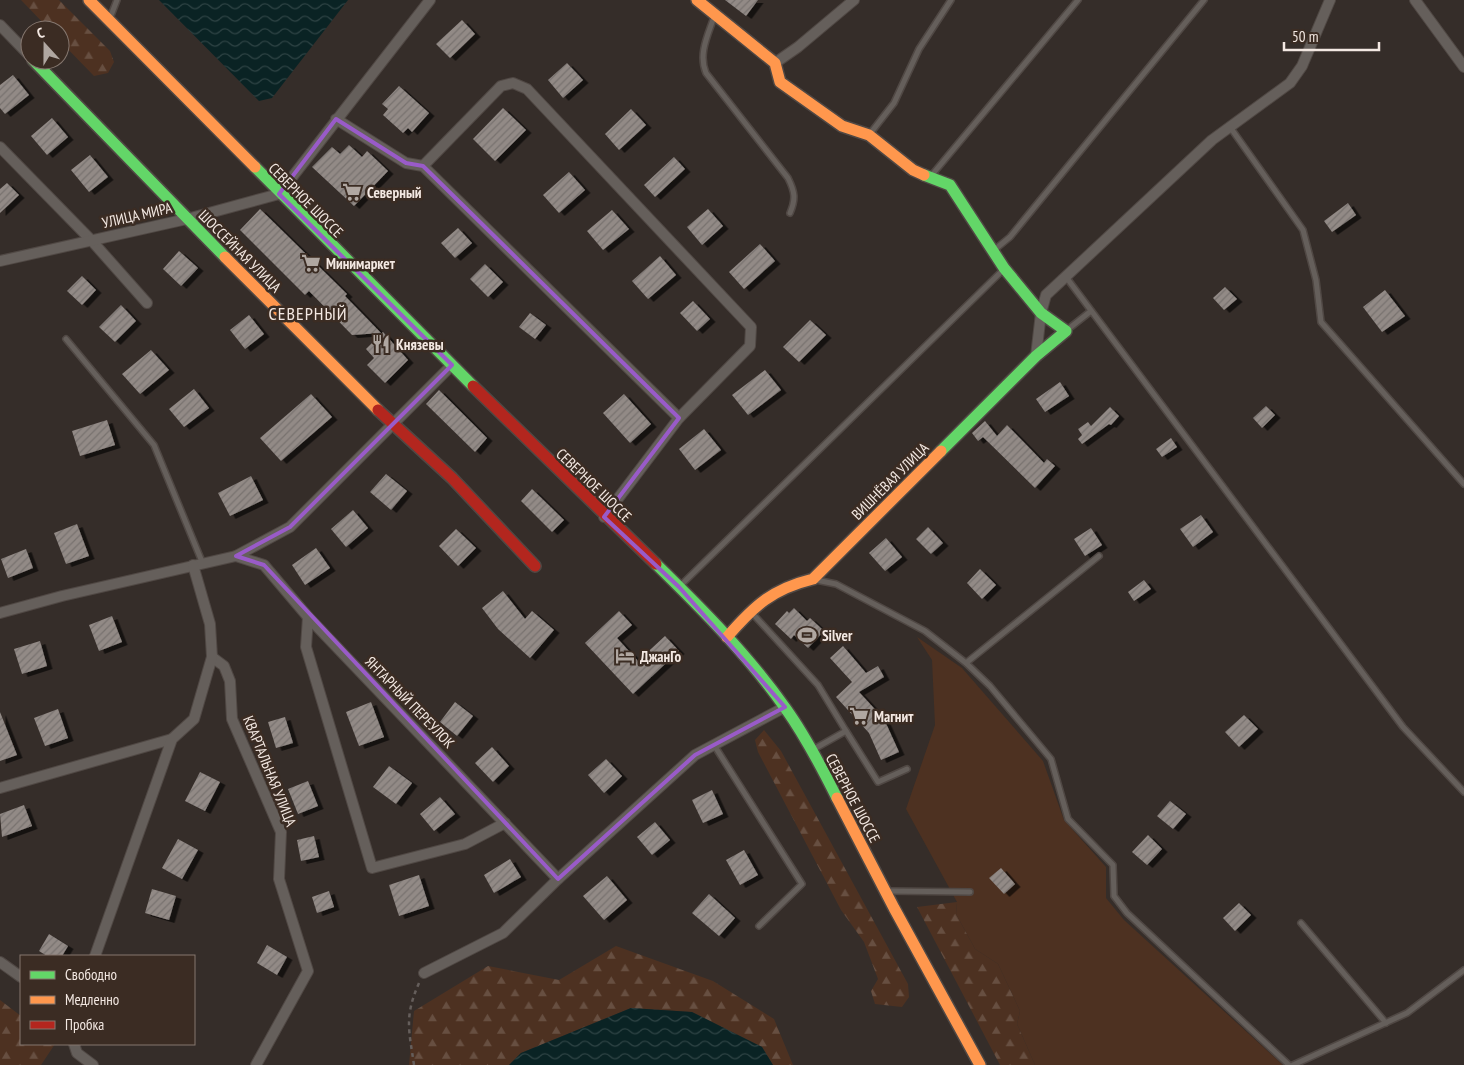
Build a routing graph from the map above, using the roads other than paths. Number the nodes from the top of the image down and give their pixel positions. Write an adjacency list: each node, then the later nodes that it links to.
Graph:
1 (89, 0): 12 (street, СЕВЕРНОЕ ШОССЕ)
2 (117, 0): 12 (lane)
3 (430, 0): 18 (street)
4 (697, 0): 11 (street)
5 (854, 0): 15 (street)
6 (951, 0): 20 (lane)
7 (1078, 0): 23 (lane)
8 (1204, 0): 28 (lane)
9 (1330, 0): 19 (street)
10 (1415, 0): 16 (street)
11 (715, 15): 15 (street); 25 (lane)
12 (109, 20): 24 (street, СЕВЕРНОЕ ШОССЕ)
13 (0, 25): 14 (street)
14 (20, 46)
15 (775, 63): 20 (street)
16 (1464, 67)
17 (43, 70): 26 (street, ШОССЕЙНАЯ УЛИЦА)
18 (336, 119): 22 (street); 24 (street)
19 (1229, 127): 31 (street); 41 (lane)
20 (869, 136): 23 (street)
21 (0, 147): 27 (street)
22 (423, 166): 39 (street); 39 (street)
23 (931, 176): 28 (street)
24 (279, 194): 26 (street, УЛИЦА МИРА); 38 (street, СЕВЕРНОЕ ШОССЕ)
25 (790, 213)
26 (187, 219): 27 (street, УЛИЦА МИРА); 40 (street, ШОССЕЙНАЯ УЛИЦА)
27 (92, 241): 29 (street, УЛИЦА МИРА); 32 (street)
28 (993, 251): 30 (street)
29 (0, 260)
30 (1004, 268): 34 (street); 48 (lane)
31 (1066, 277): 33 (lane); 34 (street)
32 (146, 303)
33 (1090, 311): 35 (lane); 62 (lane)
34 (1041, 313): 35 (street); 37 (street)
35 (1066, 330): 37 (street, ВИШНЁВАЯ УЛИЦА)
36 (66, 339): 45 (lane)
37 (1036, 356): 47 (street, ВИШНЁВАЯ УЛИЦА)
38 (452, 365): 40 (street); 42 (street, СЕВЕРНОЕ ШОССЕ)
39 (679, 418): 42 (street)
40 (393, 425): 43 (street); 46 (street, ШОССЕЙНАЯ УЛИЦА)
41 (1464, 484)
42 (604, 517): 48 (street, СЕВЕРНОЕ ШОССЕ)
43 (236, 556): 45 (street); 51 (street, ЯНТАРНЫЙ ПЕРЕУЛОК)
44 (1099, 556): 54 (lane)
45 (198, 564): 50 (street); 53 (street)
46 (535, 566)
47 (813, 579): 49 (street); 54 (lane)
48 (679, 587): 52 (street, СЕВЕРНОЕ ШОССЕ)
49 (750, 611): 52 (street); 56 (lane)
50 (0, 613)
51 (308, 617): 63 (street, ЯНТАРНЫЙ ПЕРЕУЛОК); 63 (street)
52 (727, 637): 55 (street, СЕВЕРНОЕ ШОССЕ)
53 (212, 657): 57 (street); 77 (street, КВАРТАЛЬНАЯ УЛИЦА)
54 (966, 663): 79 (lane)
55 (785, 708): 58 (street); 59 (street, СЕВЕРНОЕ ШОССЕ)
56 (846, 732): 59 (lane); 60 (lane)
57 (172, 739): 61 (street); 69 (street)
58 (714, 744): 64 (street); 68 (lane)
59 (811, 751): 65 (street, СЕВЕРНОЕ ШОССЕ)
60 (908, 769)
61 (0, 788)
62 (1464, 792)
63 (505, 823): 64 (street, ЯНТАРНЫЙ ПЕРЕУЛОК)
64 (558, 879): 72 (street)
65 (884, 891): 66 (lane); 78 (street, СЕВЕРНОЕ ШОССЕ)
66 (970, 892)
67 (1301, 923): 74 (lane)
68 (760, 926)
69 (95, 955)
70 (0, 962): 73 (street)
71 (1464, 970): 74 (lane)
72 (424, 973)
73 (20, 976)
74 (1386, 1023): 79 (lane)
75 (74, 1045): 76 (street)
76 (93, 1065)
77 (256, 1065)
78 (980, 1065)
79 (1291, 1065)

